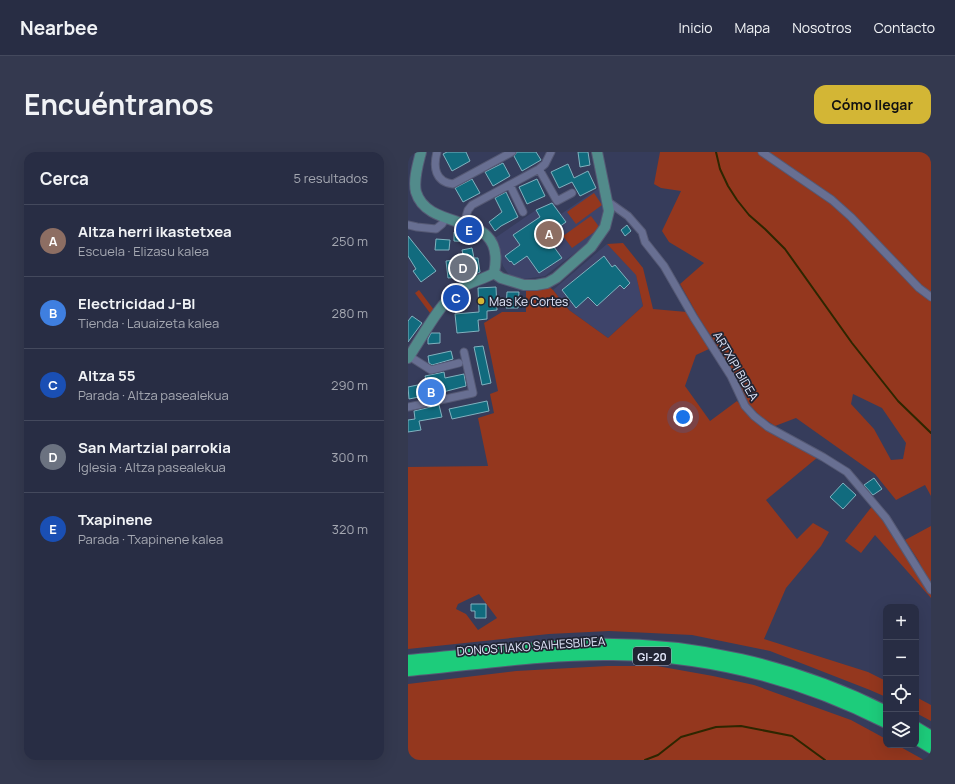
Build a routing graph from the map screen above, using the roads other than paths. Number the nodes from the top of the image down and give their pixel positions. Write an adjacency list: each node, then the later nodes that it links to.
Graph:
1 (421, 152): 12 (street)
2 (437, 152): 3 (street)
3 (512, 152)
4 (551, 152): 7 (street)
5 (597, 152): 10 (street)
6 (762, 152): 16 (street)
7 (539, 169): 8 (street); 9 (street)
8 (510, 184): 11 (street); 13 (street)
9 (572, 193)
10 (607, 201): 15 (street); 21 (street, ARTXIPI BIDEA)
11 (523, 212)
12 (446, 218): 13 (street); 14 (street)
13 (464, 223): 15 (street)
14 (408, 224)
15 (494, 273): 18 (street)
16 (931, 297)
17 (464, 352): 20 (street)
18 (408, 357): 19 (street)
19 (459, 364)
20 (408, 407)
21 (931, 590)
22 (408, 661): 24 (highway, DONOSTIAKO SAIHESBIDEA / GI-20)
23 (408, 670): 25 (highway, DONOSTIAKO SAIHESBIDEA / GI-20)
24 (883, 711)
25 (883, 721)
26 (919, 730): 27 (highway)
27 (931, 737)
28 (919, 740): 29 (highway)
29 (931, 747)

